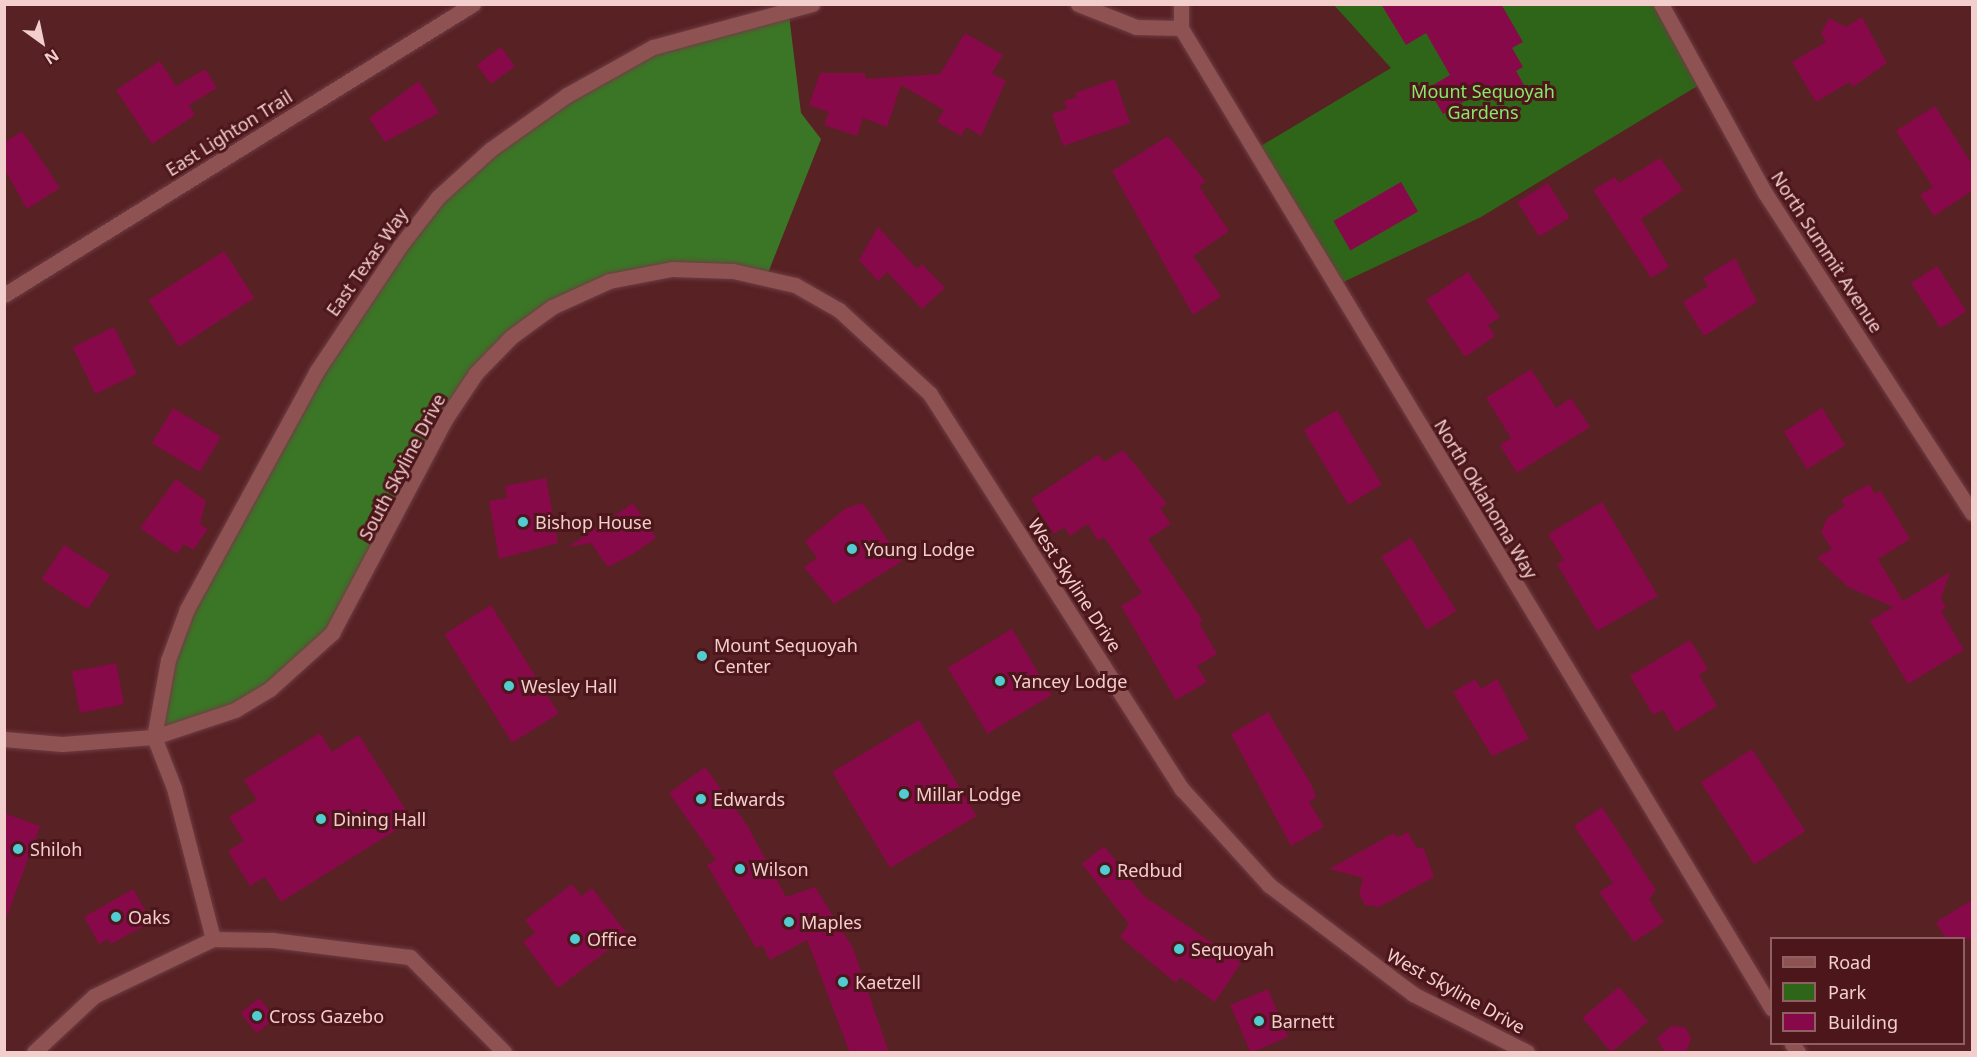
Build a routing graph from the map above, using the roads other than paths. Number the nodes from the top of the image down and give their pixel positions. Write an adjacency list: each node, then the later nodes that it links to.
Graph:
1 (473, 4): 8 (street, East Lighton Trail)
2 (812, 4): 6 (street, East Texas Way)
3 (1078, 4): 7 (street)
4 (1181, 4): 7 (street)
5 (1661, 4): 10 (street, North Summit Avenue)
6 (786, 6): 11 (street, East Texas Way)
7 (1181, 28): 14 (street, North Oklahoma Way)
8 (4, 295)
9 (881, 345): 11 (street, South Skyline Drive); 17 (street, West Skyline Drive)
10 (1972, 513)
11 (154, 737): 12 (street, South Skyline Drive); 13 (street)
12 (4, 739)
13 (213, 939): 15 (street); 16 (street)
14 (1770, 1006)
15 (34, 1053)
16 (504, 1053)
17 (1527, 1053)

